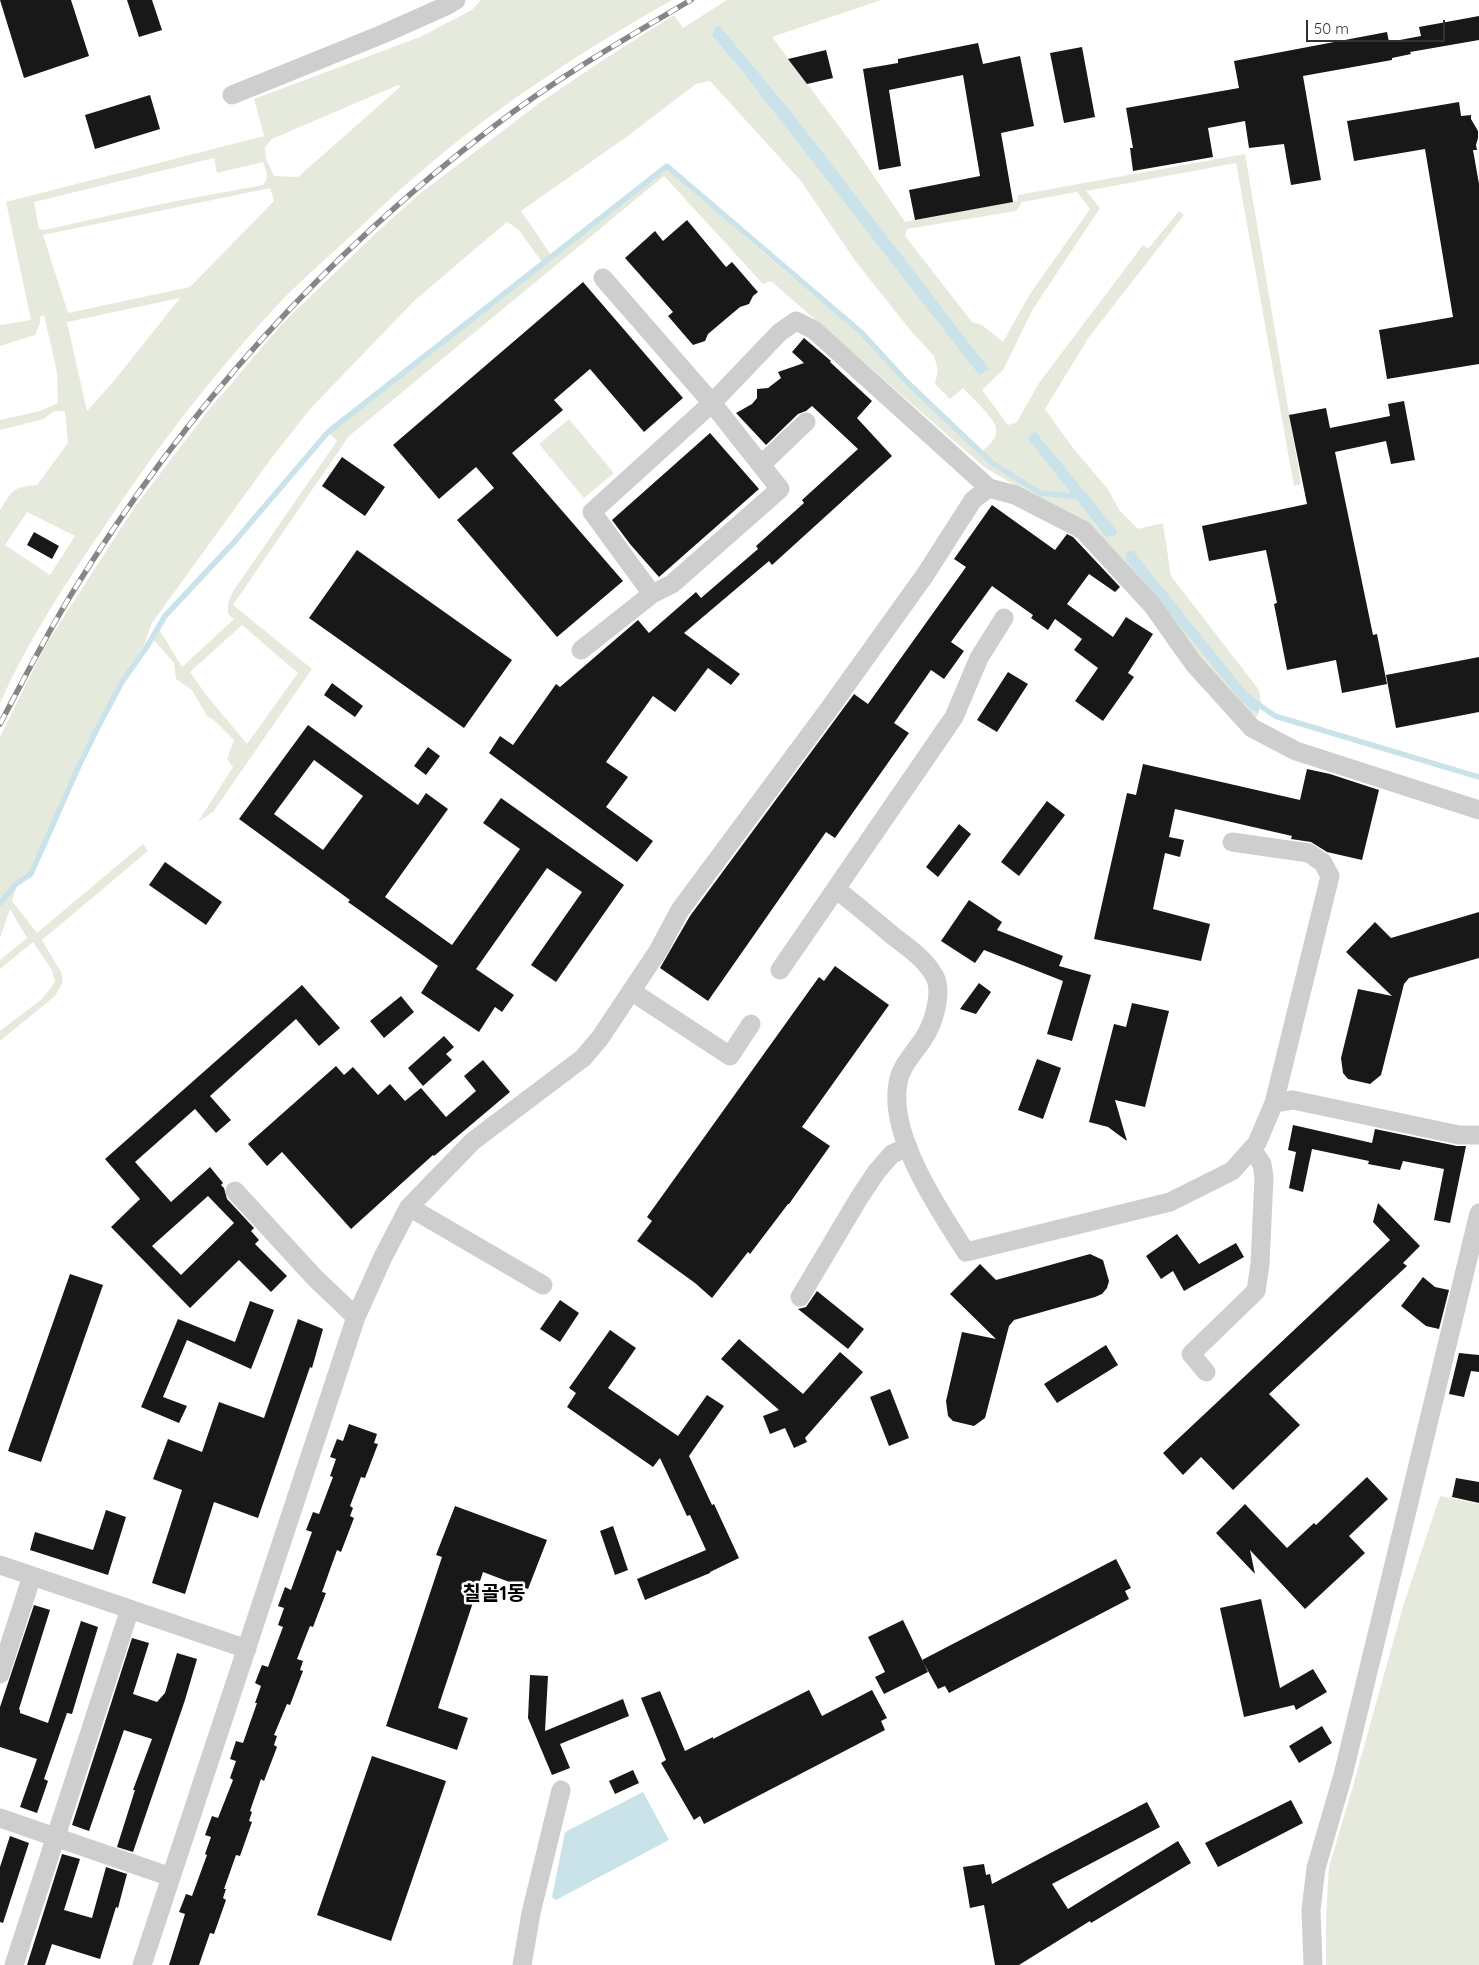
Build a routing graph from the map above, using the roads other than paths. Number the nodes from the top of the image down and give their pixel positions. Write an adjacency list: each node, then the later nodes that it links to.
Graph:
1 (456, 0): 2 (street)
2 (232, 95)
3 (603, 278): 4 (street)
4 (712, 403): 6 (street); 7 (street); 8 (street)
5 (806, 422): 6 (street)
6 (761, 465): 8 (street)
7 (989, 488): 11 (street); 15 (street)
8 (652, 594): 10 (street)
9 (1004, 618): 13 (street)
10 (580, 650)
11 (1479, 810)
12 (1232, 842): 17 (street)
13 (836, 889): 14 (street); 19 (street)
14 (780, 970)
15 (631, 991): 16 (street); 22 (street)
16 (751, 1024)
17 (1274, 1103): 18 (street); 20 (street)
18 (1479, 1135)
19 (908, 1147): 20 (street); 25 (street)
20 (1252, 1149): 27 (street)
21 (235, 1191): 26 (street)
22 (409, 1206): 24 (street); 26 (street)
23 (1479, 1213): 40 (street)
24 (543, 1286)
25 (800, 1297)
26 (356, 1318): 31 (street)
27 (1206, 1372)
28 (0, 1565): 29 (street)
29 (32, 1576): 30 (street); 32 (street)
30 (130, 1609): 31 (street); 35 (street)
31 (247, 1650): 36 (street)
32 (0, 1674)
33 (562, 1790): 39 (street)
34 (0, 1818): 35 (street)
35 (56, 1838): 36 (street); 37 (street)
36 (171, 1877): 38 (street)
37 (14, 1965)
38 (142, 1965)
39 (522, 1965)
40 (1313, 1965)

